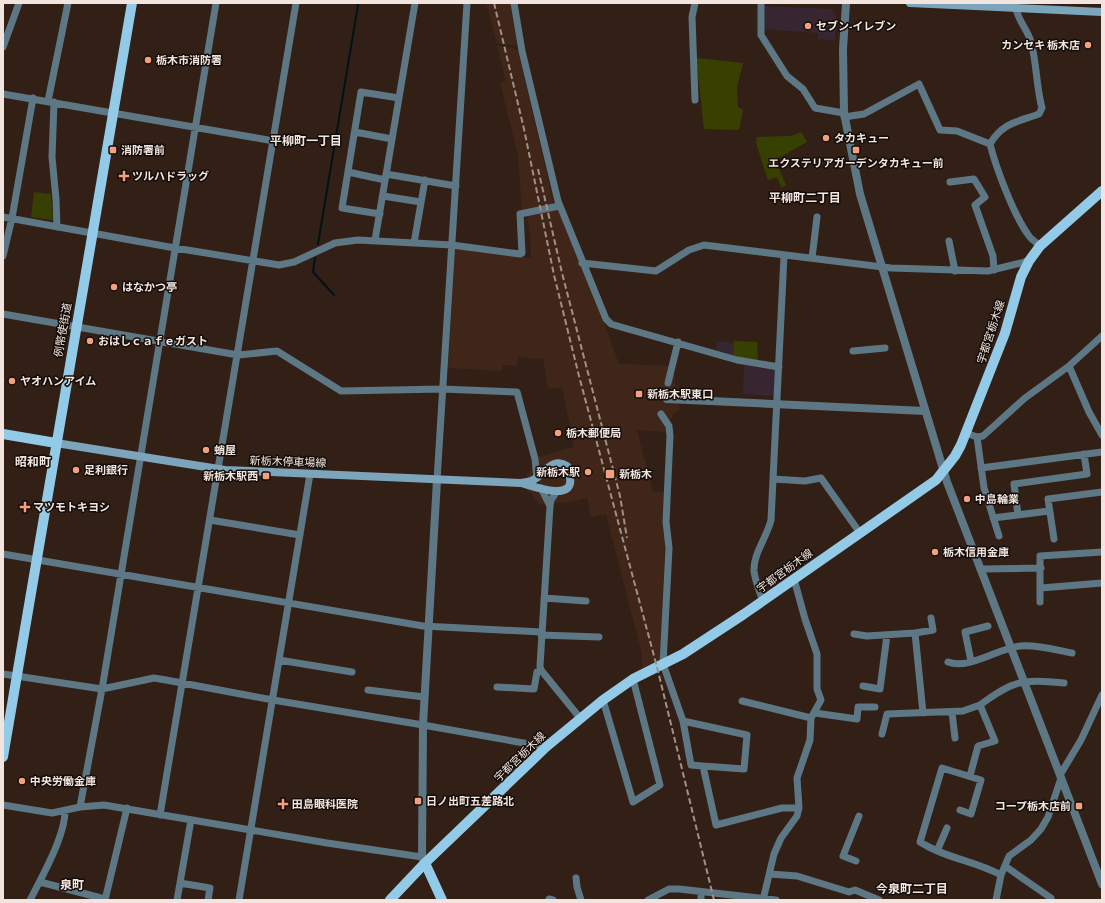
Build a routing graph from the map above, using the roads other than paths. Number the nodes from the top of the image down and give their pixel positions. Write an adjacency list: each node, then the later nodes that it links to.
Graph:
1 (19, 3): 15 (street)
2 (68, 3): 20 (street)
3 (132, 3): 21 (main road, 例幣使街道)
4 (216, 3): 23 (street)
5 (296, 3): 26 (street)
6 (415, 3): 18 (street)
7 (467, 3): 32 (street)
8 (514, 3): 36 (street)
9 (695, 3): 19 (street)
10 (762, 3): 22 (street)
11 (846, 3): 22 (street)
12 (910, 3): 13 (main road)
13 (1016, 8): 14 (main road); 27 (street)
14 (1102, 12)
15 (3, 47)
16 (3, 94): 17 (street)
17 (33, 98): 20 (street); 40 (street)
18 (399, 98): 24 (street); 25 (street)
19 (695, 100)
20 (51, 101): 21 (street); 41 (street)
21 (113, 112): 23 (street); 42 (main road, 例幣使街道)
22 (844, 115): 27 (street); 55 (street)
23 (195, 127): 26 (street); 48 (street)
24 (355, 132): 25 (street); 28 (street)
25 (392, 139): 29 (street)
26 (274, 141): 53 (street)
27 (990, 144): 47 (street)
28 (348, 172): 29 (street); 37 (street)
29 (386, 177): 30 (street); 34 (street)
30 (425, 180): 32 (street); 35 (street)
31 (950, 182): 56 (street)
32 (456, 186): 46 (street)
33 (1102, 191): 47 (main road, 宇都宮栃木線)
34 (383, 196): 35 (street); 37 (street)
35 (421, 202): 45 (street)
36 (559, 206): 46 (street); 54 (street)
37 (380, 214): 43 (street)
38 (3, 217): 40 (street)
39 (817, 217): 51 (street)
40 (12, 218): 41 (street); 49 (street)
41 (56, 227): 42 (street)
42 (92, 234): 48 (street); 59 (main road, 例幣使街道)
43 (375, 240): 45 (street); 53 (street)
44 (949, 241): 57 (street)
45 (414, 243): 46 (street)
46 (452, 245): 69 (street)
47 (1040, 246): 52 (main road, 宇都宮栃木線)
48 (175, 248): 53 (street); 61 (street)
49 (3, 256)
50 (784, 256): 51 (street); 54 (street); 66 (street)
51 (812, 258): 55 (street)
52 (1029, 261): 56 (street); 74 (main road, 宇都宮栃木線)
53 (253, 262): 65 (street)
54 (582, 263): 62 (street)
55 (882, 267): 57 (street); 72 (street)
56 (994, 270): 57 (street)
57 (954, 271)
58 (3, 314): 59 (street)
59 (75, 327): 61 (street); 78 (main road, 例幣使街道)
60 (1102, 336): 67 (street)
61 (159, 341): 65 (street); 81 (street)
62 (678, 342): 66 (street); 68 (street)
63 (885, 348): 64 (street)
64 (853, 351)
65 (238, 355): 69 (street); 85 (street)
66 (779, 366): 71 (street)
67 (1069, 366): 76 (street); 77 (street)
68 (668, 383)
69 (442, 389): 82 (street); 90 (street)
70 (667, 399): 71 (street)
71 (776, 405): 72 (street); 89 (street)
72 (925, 411): 86 (street)
73 (661, 414): 132 (street)
74 (966, 433): 77 (street); 86 (main road, 宇都宮栃木線)
75 (3, 434): 78 (main road)
76 (1102, 435)
77 (978, 437): 84 (street)
78 (56, 442): 81 (main road, 新栃木停車場線); 106 (main road, 例幣使街道)
79 (1102, 452): 80 (street)
80 (1084, 454): 84 (street); 97 (street)
81 (140, 456): 85 (main road, 新栃木停車場線); 109 (street)
82 (535, 459): 83 (street); 88 (street)
83 (547, 467): 88 (main road); 93 (main road)
84 (981, 468): 98 (street)
85 (218, 469): 87 (main road, 新栃木停車場線); 99 (street)
86 (943, 470): 100 (main road, 宇都宮栃木線); 108 (street)
87 (310, 474): 90 (main road, 新栃木停車場線); 101 (street)
88 (537, 478): 91 (main road)
89 (772, 479): 100 (street); 116 (street)
90 (437, 480): 91 (main road, 新栃木停車場線); 121 (street)
91 (521, 484): 92 (main road)
92 (541, 488): 93 (main road); 95 (street)
93 (557, 491): 95 (street)
94 (1102, 492): 96 (street)
95 (550, 506): 114 (street)
96 (1049, 511): 97 (street); 103 (street)
97 (1018, 515): 98 (street)
98 (993, 518): 102 (street)
99 (210, 520): 101 (street); 113 (street)
100 (860, 533): 110 (main road, 宇都宮栃木線)
101 (300, 535): 118 (street)
102 (999, 536)
103 (1054, 540)
104 (1102, 552): 107 (street)
105 (3, 554): 106 (street)
106 (36, 560): 109 (street); 136 (main road, 例幣使街道)
107 (1041, 568): 108 (street); 112 (street)
108 (980, 569): 127 (street)
109 (120, 575): 113 (street); 143 (street)
110 (794, 579): 116 (main road, 宇都宮栃木線); 154 (street)
111 (1102, 583): 112 (street)
112 (1041, 588): 117 (street)
113 (198, 589): 118 (street); 140 (street)
114 (544, 598): 115 (street); 122 (street)
115 (586, 601)
116 (763, 602): 132 (main road, 宇都宮栃木線)
117 (1040, 602)
118 (288, 604): 121 (street); 129 (street)
119 (931, 618): 123 (street)
120 (988, 626): 130 (street)
121 (428, 627): 122 (street); 146 (street)
122 (541, 633): 126 (street); 133 (street)
123 (915, 633): 125 (street); 153 (street)
124 (854, 634): 125 (street)
125 (887, 635): 141 (street)
126 (599, 637)
127 (1011, 647): 128 (street); 130 (street); 138 (street)
128 (1072, 653)
129 (279, 660): 134 (street); 147 (street)
130 (971, 661): 131 (street)
131 (948, 662)
132 (663, 664): 137 (main road, 宇都宮栃木線); 156 (street)
133 (541, 670): 142 (street); 155 (street)
134 (352, 672)
135 (3, 674): 136 (street)
136 (17, 677): 143 (street); 161 (main road, 例幣使街道)
137 (633, 679): 148 (main road, 宇都宮栃木線); 148 (street)
138 (1024, 681): 139 (street); 150 (street); 164 (street)
139 (1064, 683)
140 (183, 684): 143 (street); 147 (street); 171 (street)
141 (863, 686)
142 (497, 687)
143 (102, 689): 166 (street)
144 (368, 690): 146 (street)
145 (1102, 695): 164 (street)
146 (424, 697): 157 (street)
147 (273, 700): 157 (street); 175 (street)
148 (603, 700): 155 (main road, 宇都宮栃木線)
149 (742, 701): 154 (street)
150 (980, 705): 152 (street); 163 (street)
151 (875, 707): 154 (street)
152 (952, 712): 153 (street); 159 (street)
153 (923, 713): 158 (street)
154 (813, 716): 168 (street)
155 (580, 718): 160 (main road, 宇都宮栃木線)
156 (682, 720): 162 (street); 162 (street)
157 (423, 724): 160 (street); 177 (street)
158 (882, 734)
159 (955, 738)
160 (546, 748): 177 (main road, 宇都宮栃木線)
161 (3, 757)
162 (703, 766): 168 (street)
163 (970, 776): 169 (street); 176 (street)
164 (1060, 777): 179 (street); 185 (street)
165 (3, 804): 170 (street)
166 (80, 807): 167 (street); 170 (street)
167 (127, 808): 171 (street); 189 (street)
168 (799, 808): 180 (street)
169 (960, 810)
170 (65, 811): 183 (street)
171 (160, 815): 173 (street)
172 (859, 816): 178 (street)
173 (191, 820): 175 (street); 184 (street)
174 (947, 828): 176 (street)
175 (251, 830): 177 (street); 192 (street)
176 (937, 851): 181 (street)
177 (424, 860): 193 (main road, 宇都宮栃木線); 194 (main road)
178 (856, 861)
179 (1005, 866): 181 (street); 201 (street)
180 (770, 874): 187 (street); 199 (street)
181 (1001, 875): 200 (street)
182 (576, 878): 195 (street)
183 (40, 882): 188 (street); 189 (street)
184 (180, 883): 190 (street); 191 (street)
185 (1102, 884)
186 (701, 892): 187 (street); 196 (street); 197 (street)
187 (763, 899): 198 (street)
188 (30, 900)
189 (105, 900)
190 (177, 900)
191 (208, 900)
192 (239, 900)
193 (390, 900)
194 (442, 900)
195 (581, 900)
196 (648, 900)
197 (701, 900)
198 (776, 900)
199 (879, 900)
200 (996, 900)
201 (1050, 900)

